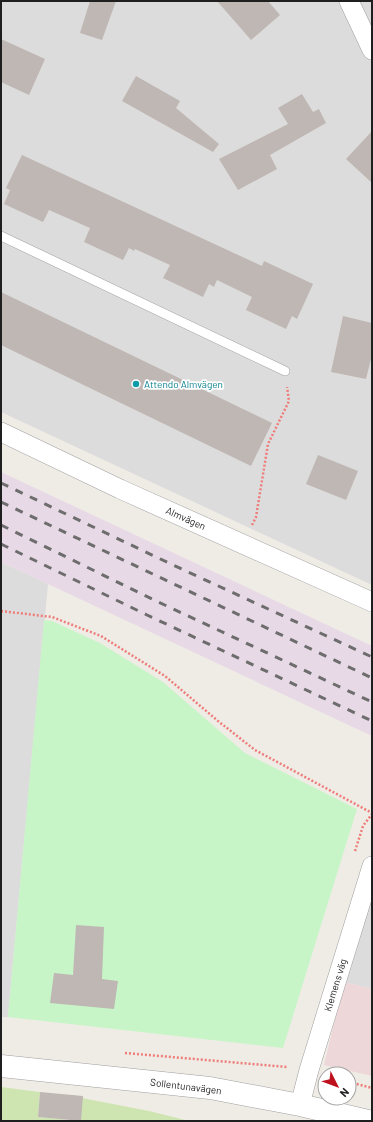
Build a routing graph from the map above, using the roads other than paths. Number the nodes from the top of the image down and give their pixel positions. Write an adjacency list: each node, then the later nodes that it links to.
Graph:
1 (349, 1): 2 (street)
2 (372, 50)
3 (1, 236): 4 (lane)
4 (285, 370)
5 (1, 432): 6 (street, Almvägen)
6 (372, 602)
7 (372, 866): 9 (street, Klemens väg)
8 (1, 1066): 9 (street, Sollentunavägen)
9 (300, 1105): 10 (street, Sollentunavägen)
10 (368, 1121)

